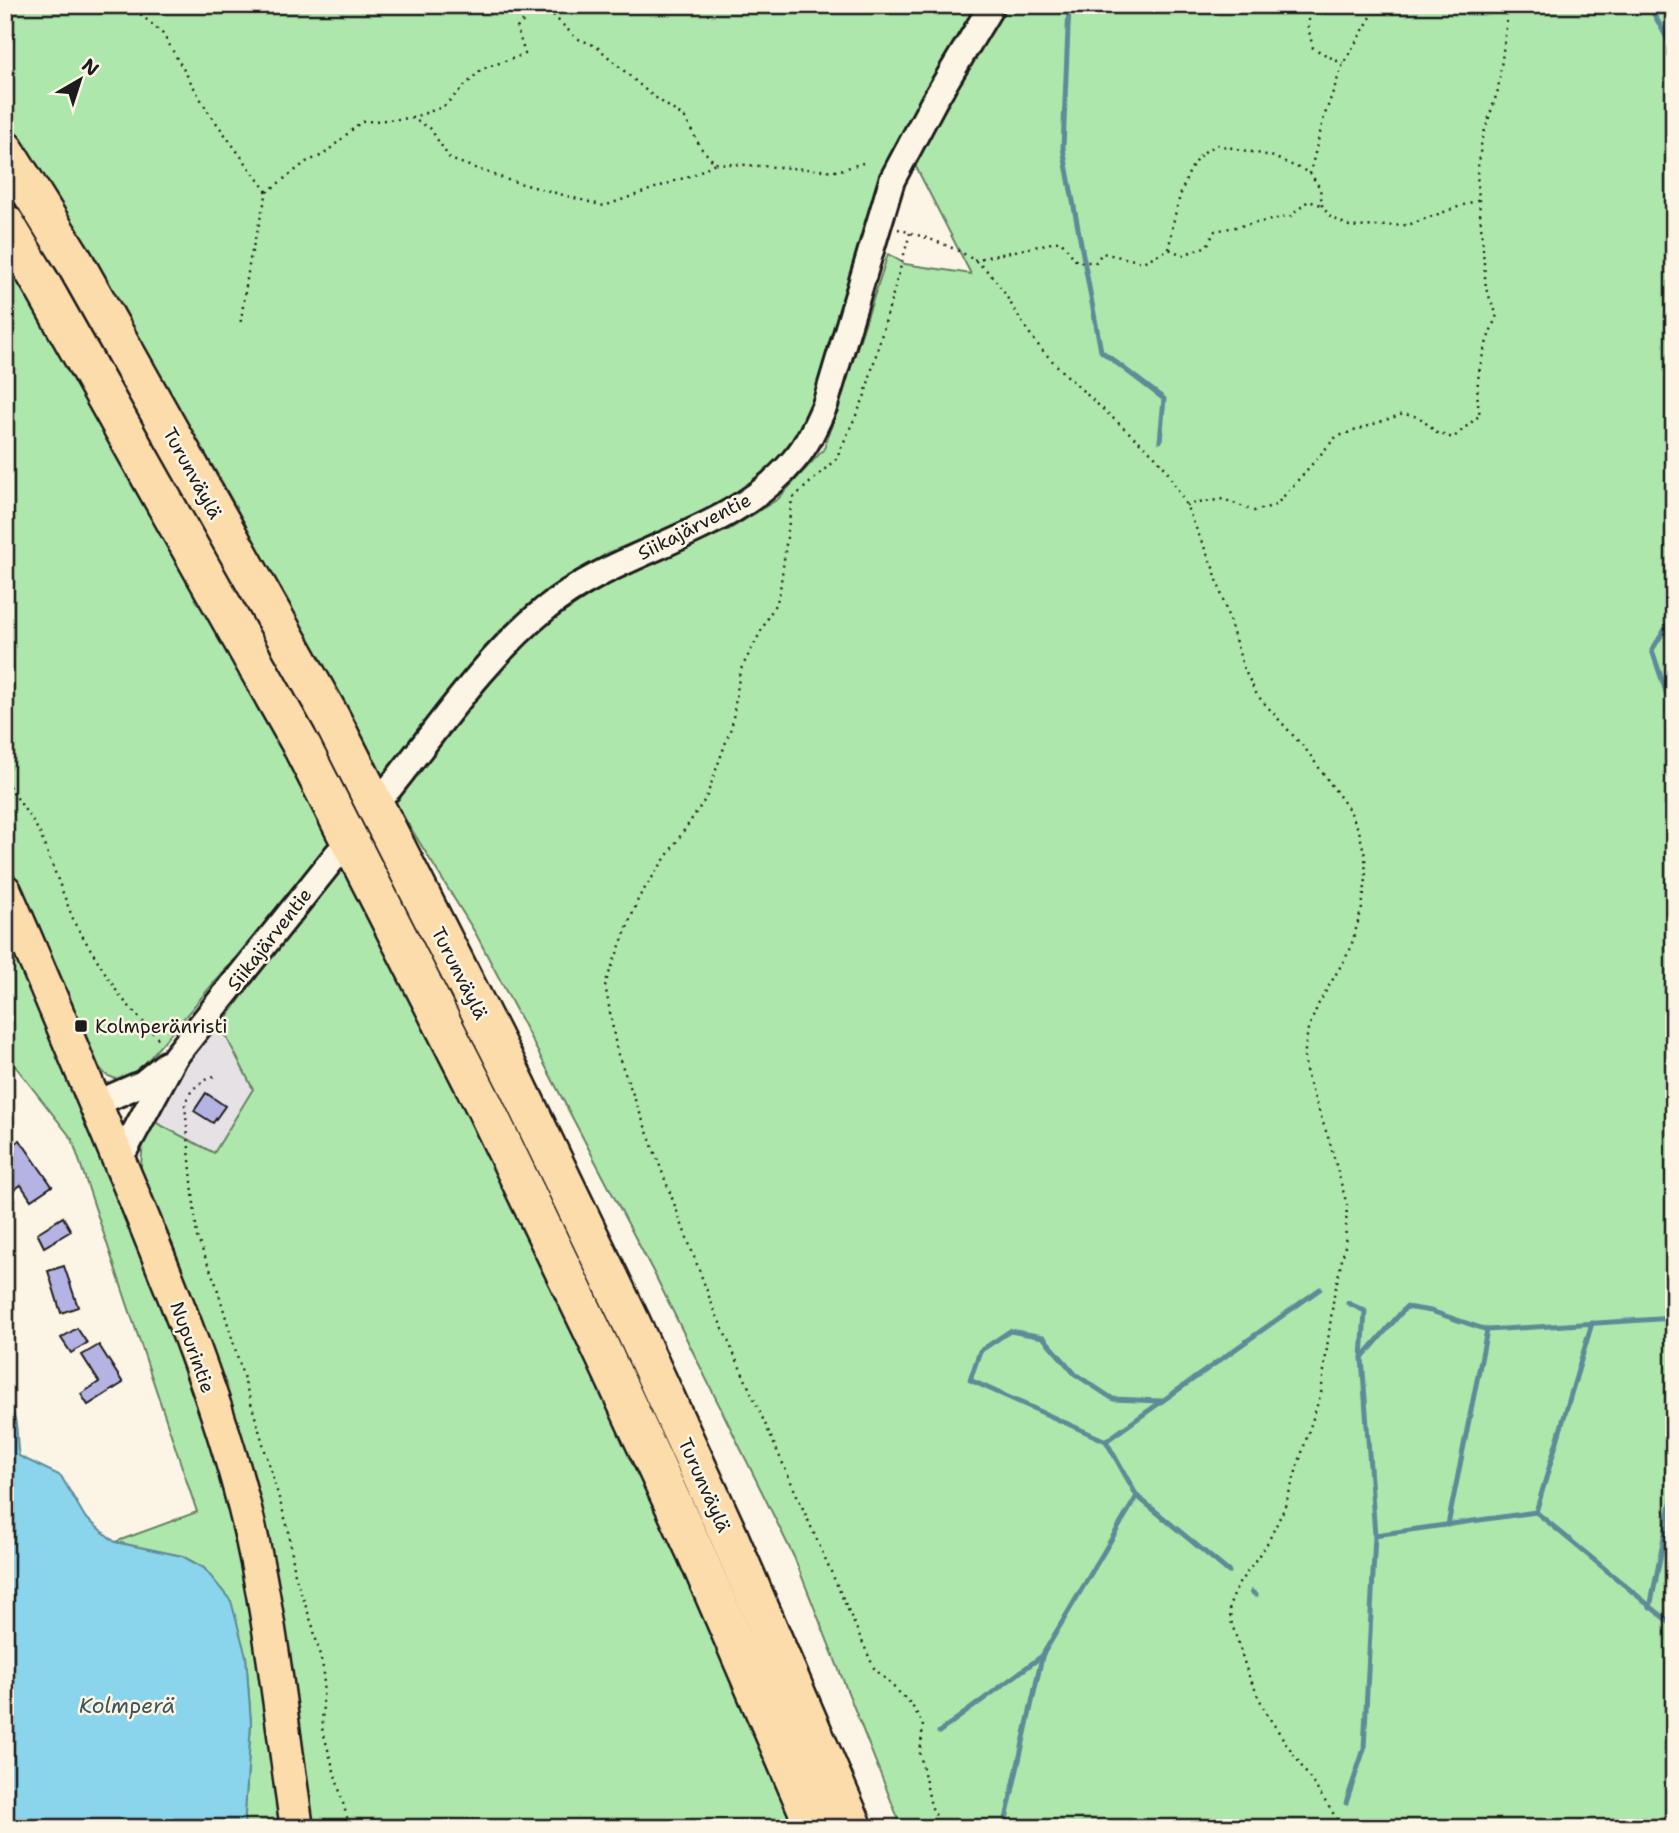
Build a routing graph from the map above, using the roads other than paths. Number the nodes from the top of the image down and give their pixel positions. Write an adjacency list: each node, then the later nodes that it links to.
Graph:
1 (992, 5): 4 (street, Siikajärventie)
2 (5, 150): 12 (highway, Turunväylä)
3 (5, 223): 11 (highway, Turunväylä)
4 (389, 789)
5 (337, 853): 7 (street, Siikajärventie)
6 (5, 891): 8 (main road, Nupurintie)
7 (175, 1057): 8 (street); 9 (street)
8 (95, 1104): 9 (main road, Nupurintie)
9 (119, 1161): 10 (main road, Nupurintie)
10 (298, 1828)
11 (815, 1828)
12 (854, 1828)

